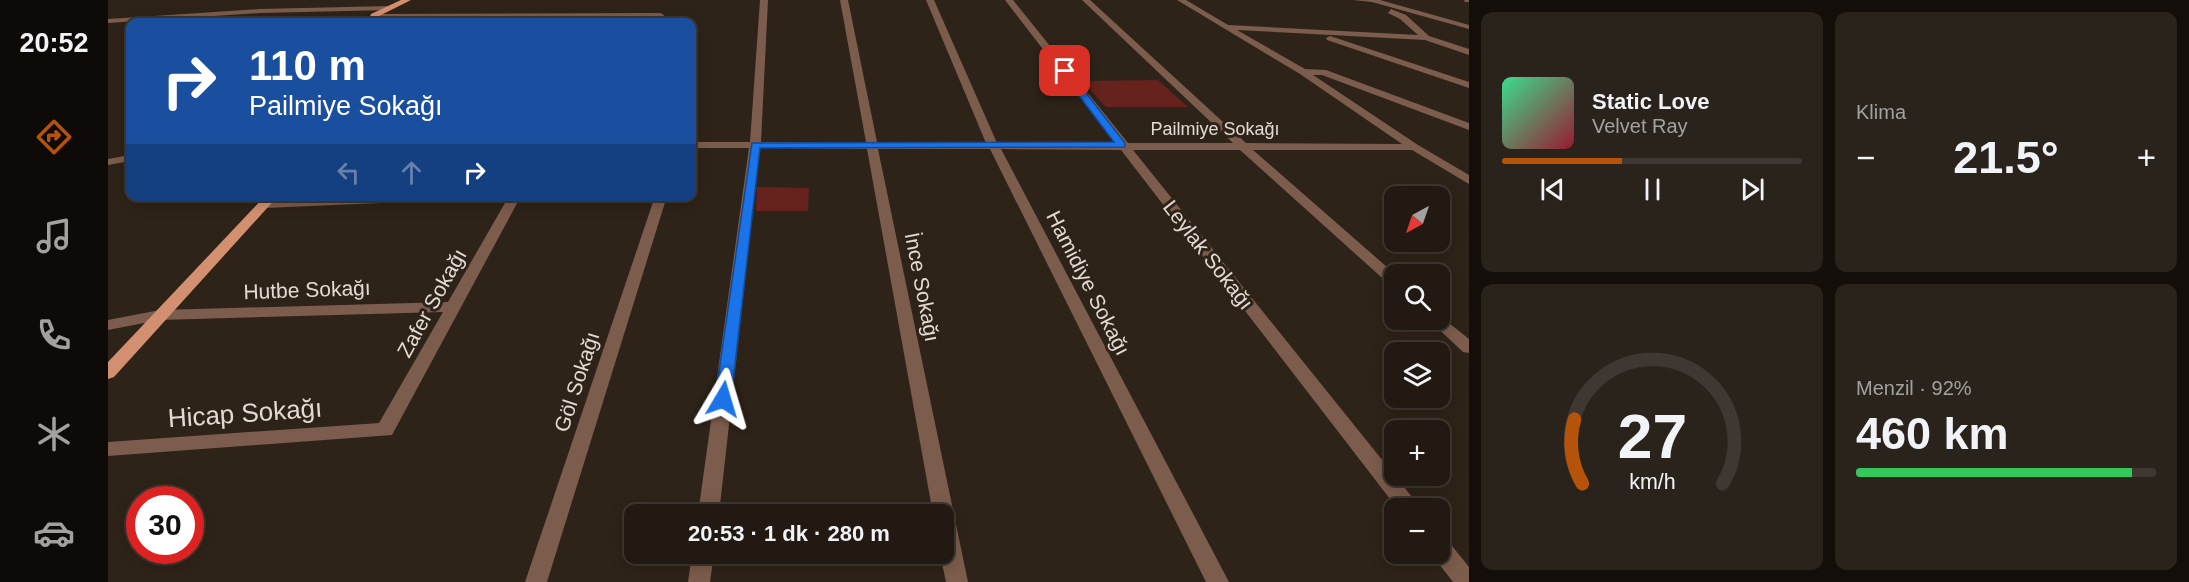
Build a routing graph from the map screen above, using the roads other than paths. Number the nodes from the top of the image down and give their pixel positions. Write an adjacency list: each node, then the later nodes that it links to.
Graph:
1 (407, 0): 10 (main road)
2 (764, 0): 27 (street)
3 (844, 0): 28 (street, İnce Sokağı)
4 (930, 0): 29 (street, Hamidiye Sokağı)
5 (1009, 0): 30 (street, Leylak Sokağı)
6 (1086, 0): 31 (street)
7 (1181, 0): 18 (street)
8 (1357, 0): 9 (street)
9 (1371, 0): 19 (street); 21 (street)
10 (391, 8): 13 (street); 14 (main road)
11 (576, 15): 12 (street); 15 (street)
12 (660, 15)
13 (154, 18)
14 (375, 18)
15 (424, 18)
16 (126, 20): 17 (street)
17 (108, 21)
18 (1224, 27): 20 (street); 23 (street)
19 (1469, 27)
20 (1310, 31): 21 (street); 24 (street)
21 (1426, 38): 22 (street)
22 (1469, 52)
23 (1303, 72): 25 (street); 32 (street)
24 (1469, 86)
25 (1469, 127)
26 (696, 145): 27 (street, Pailmiye Sokağı)
27 (755, 145): 28 (street, Pailmiye Sokağı); 49 (street)
28 (872, 145): 29 (street, Pailmiye Sokağı); 54 (street, İnce Sokağı)
29 (993, 145): 30 (street, Pailmiye Sokağı); 55 (street, Hamidiye Sokağı)
30 (1122, 145): 31 (street, Pailmiye Sokağı); 48 (street, Leylak Sokağı)
31 (1241, 145): 32 (street, Pailmiye Sokağı); 39 (street)
32 (1414, 147): 35 (street)
33 (126, 159): 34 (street)
34 (108, 162)
35 (1467, 176)
36 (267, 201): 41 (main road)
37 (512, 201): 40 (street, Zafer Sokağı)
38 (659, 201): 52 (street, Göl Sokağı)
39 (1384, 272)
40 (454, 307): 41 (street, Hutbe Sokağı); 46 (street, Zafer Sokağı)
41 (160, 315): 42 (street, Hutbe Sokağı); 45 (main road)
42 (108, 325)
43 (1448, 330): 44 (street)
44 (1469, 348)
45 (108, 373)
46 (385, 430): 47 (street, Hicap Sokağı)
47 (108, 449)
48 (1401, 498)
49 (709, 504)
50 (1450, 561): 56 (street)
51 (702, 564): 53 (street)
52 (536, 582)
53 (699, 582)
54 (957, 582)
55 (1218, 582)
56 (1467, 582)

